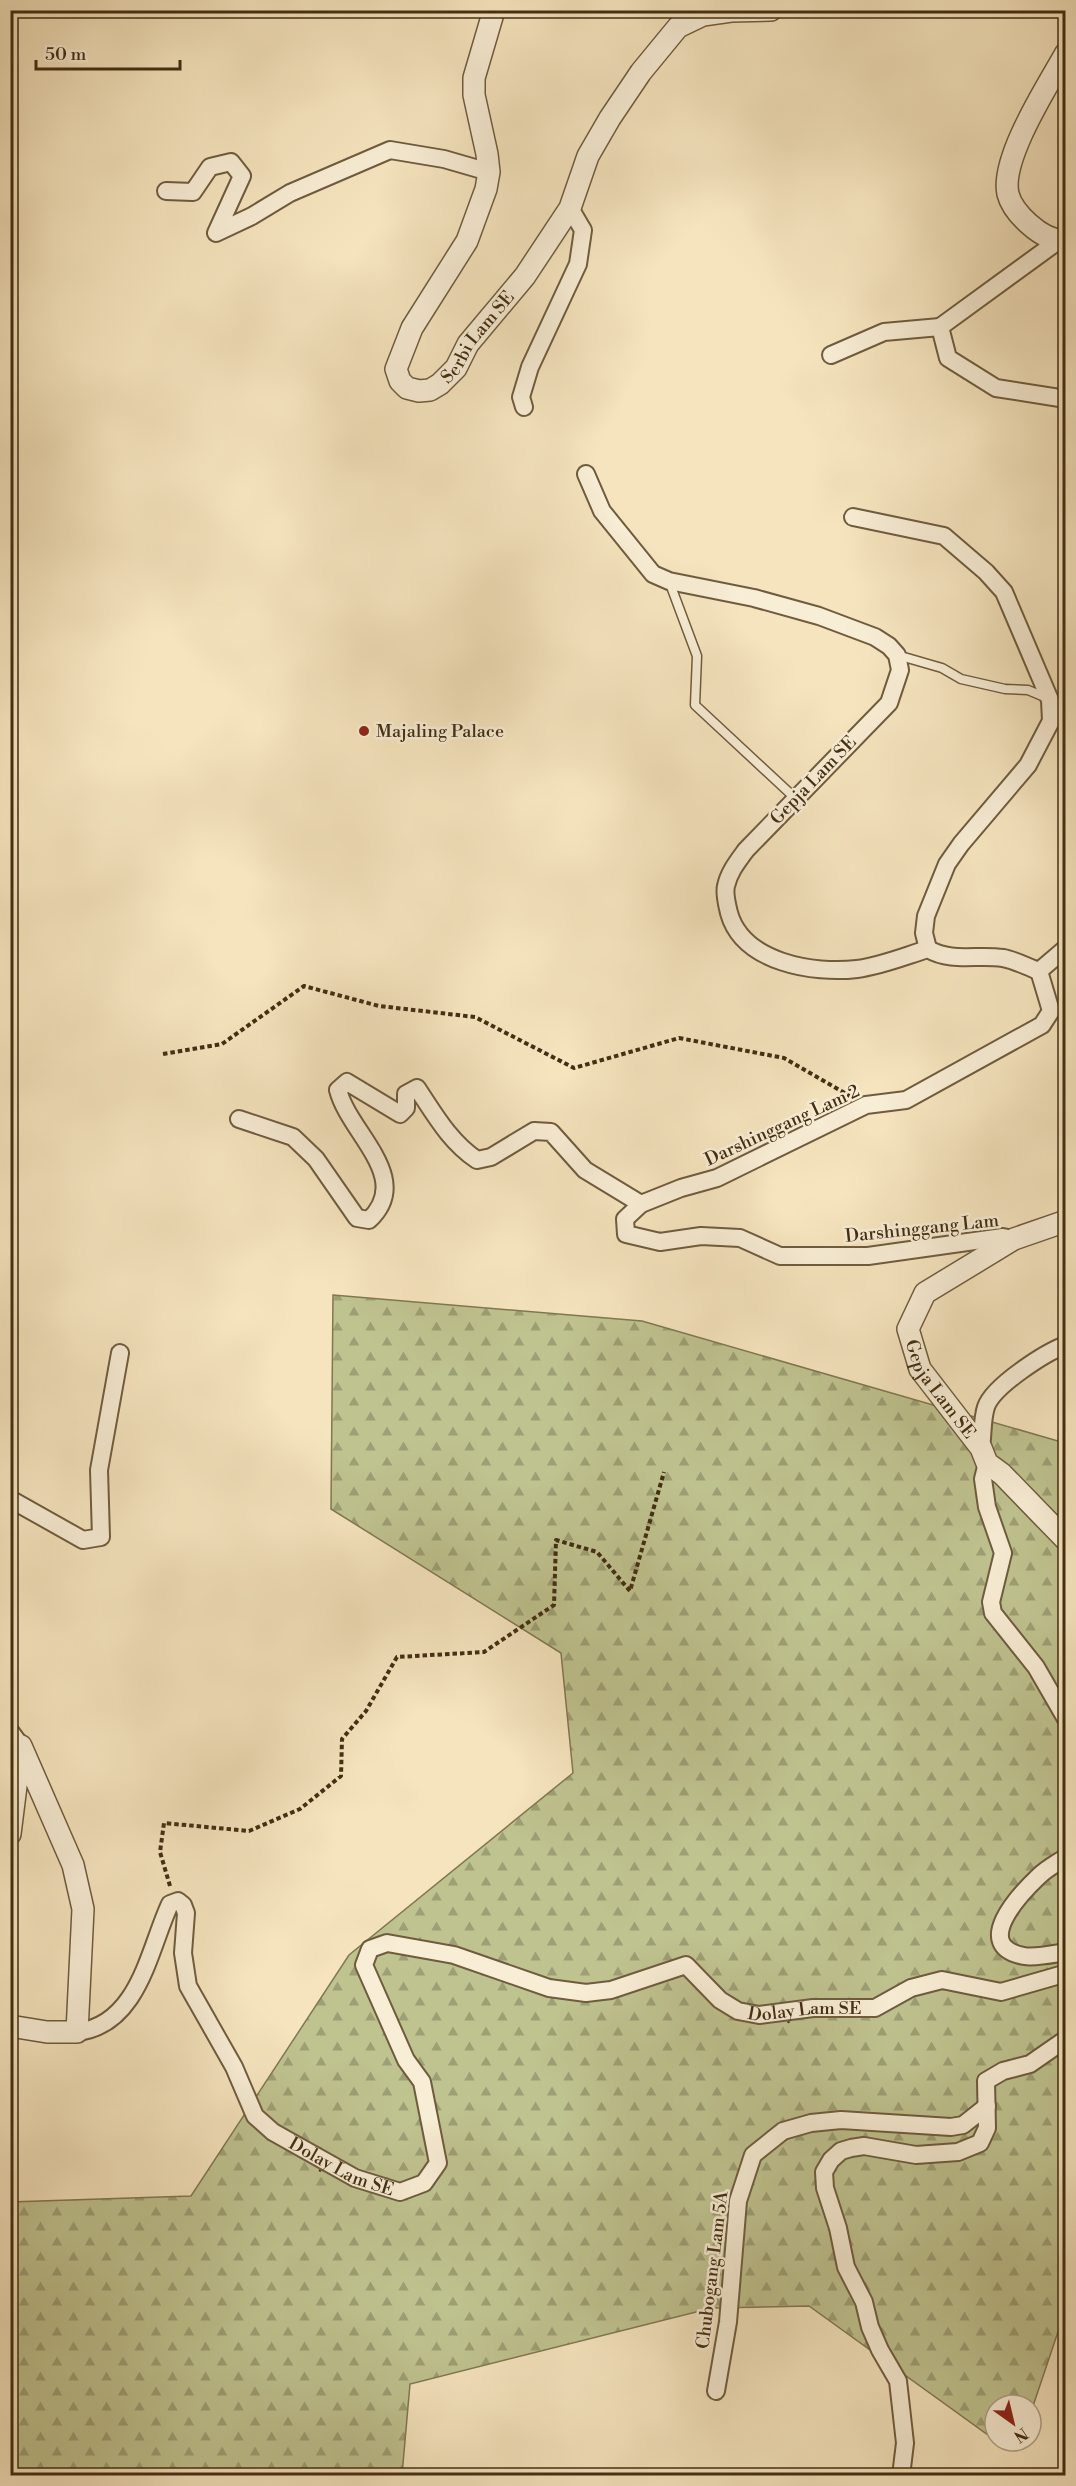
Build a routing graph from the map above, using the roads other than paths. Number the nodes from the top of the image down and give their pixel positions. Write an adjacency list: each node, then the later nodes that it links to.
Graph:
1 (494, 10): 4 (street, Serbi Lam SE)
2 (771, 10): 6 (street, Serbi Lam SE)
3 (1065, 53): 7 (street)
4 (489, 172): 5 (street); 6 (street, Serbi Lam SE)
5 (166, 191)
6 (570, 208): 11 (street)
7 (1061, 241): 8 (street)
8 (940, 327): 9 (street); 10 (street)
9 (831, 355)
10 (1065, 399)
11 (524, 407)
12 (586, 474): 14 (street)
13 (854, 517): 16 (street)
14 (669, 581): 15 (street); 17 (lane)
15 (897, 656): 16 (lane); 17 (street, Gepja Lam SE)
16 (1050, 700): 19 (street)
17 (795, 798): 19 (street, Gepja Lam SE)
18 (1065, 948): 20 (street)
19 (928, 949): 20 (street)
20 (1039, 971): 22 (street, Darshinggang Lam 2)
21 (239, 1119): 22 (street)
22 (641, 1204): 24 (street, Darshinggang Lam)
23 (1065, 1221): 24 (street, Gepja Lam SE)
24 (1014, 1239): 27 (street, Gepja Lam SE)
25 (1065, 1345): 27 (street)
26 (120, 1353): 28 (street)
27 (984, 1456): 29 (street); 30 (street)
28 (10, 1499)
29 (1065, 1540)
30 (1065, 1719)
31 (16, 1738): 32 (street); 37 (street)
32 (10, 1834)
33 (1065, 1857): 34 (street)
34 (1065, 1952)
35 (1065, 1977): 37 (street, Dolay Lam SE)
36 (10, 2026): 37 (street)
37 (77, 2032)
38 (1065, 2039): 39 (street)
39 (987, 2106): 40 (street, Chubogang Lam 5A); 41 (street)
40 (716, 2391)
41 (901, 2475)

